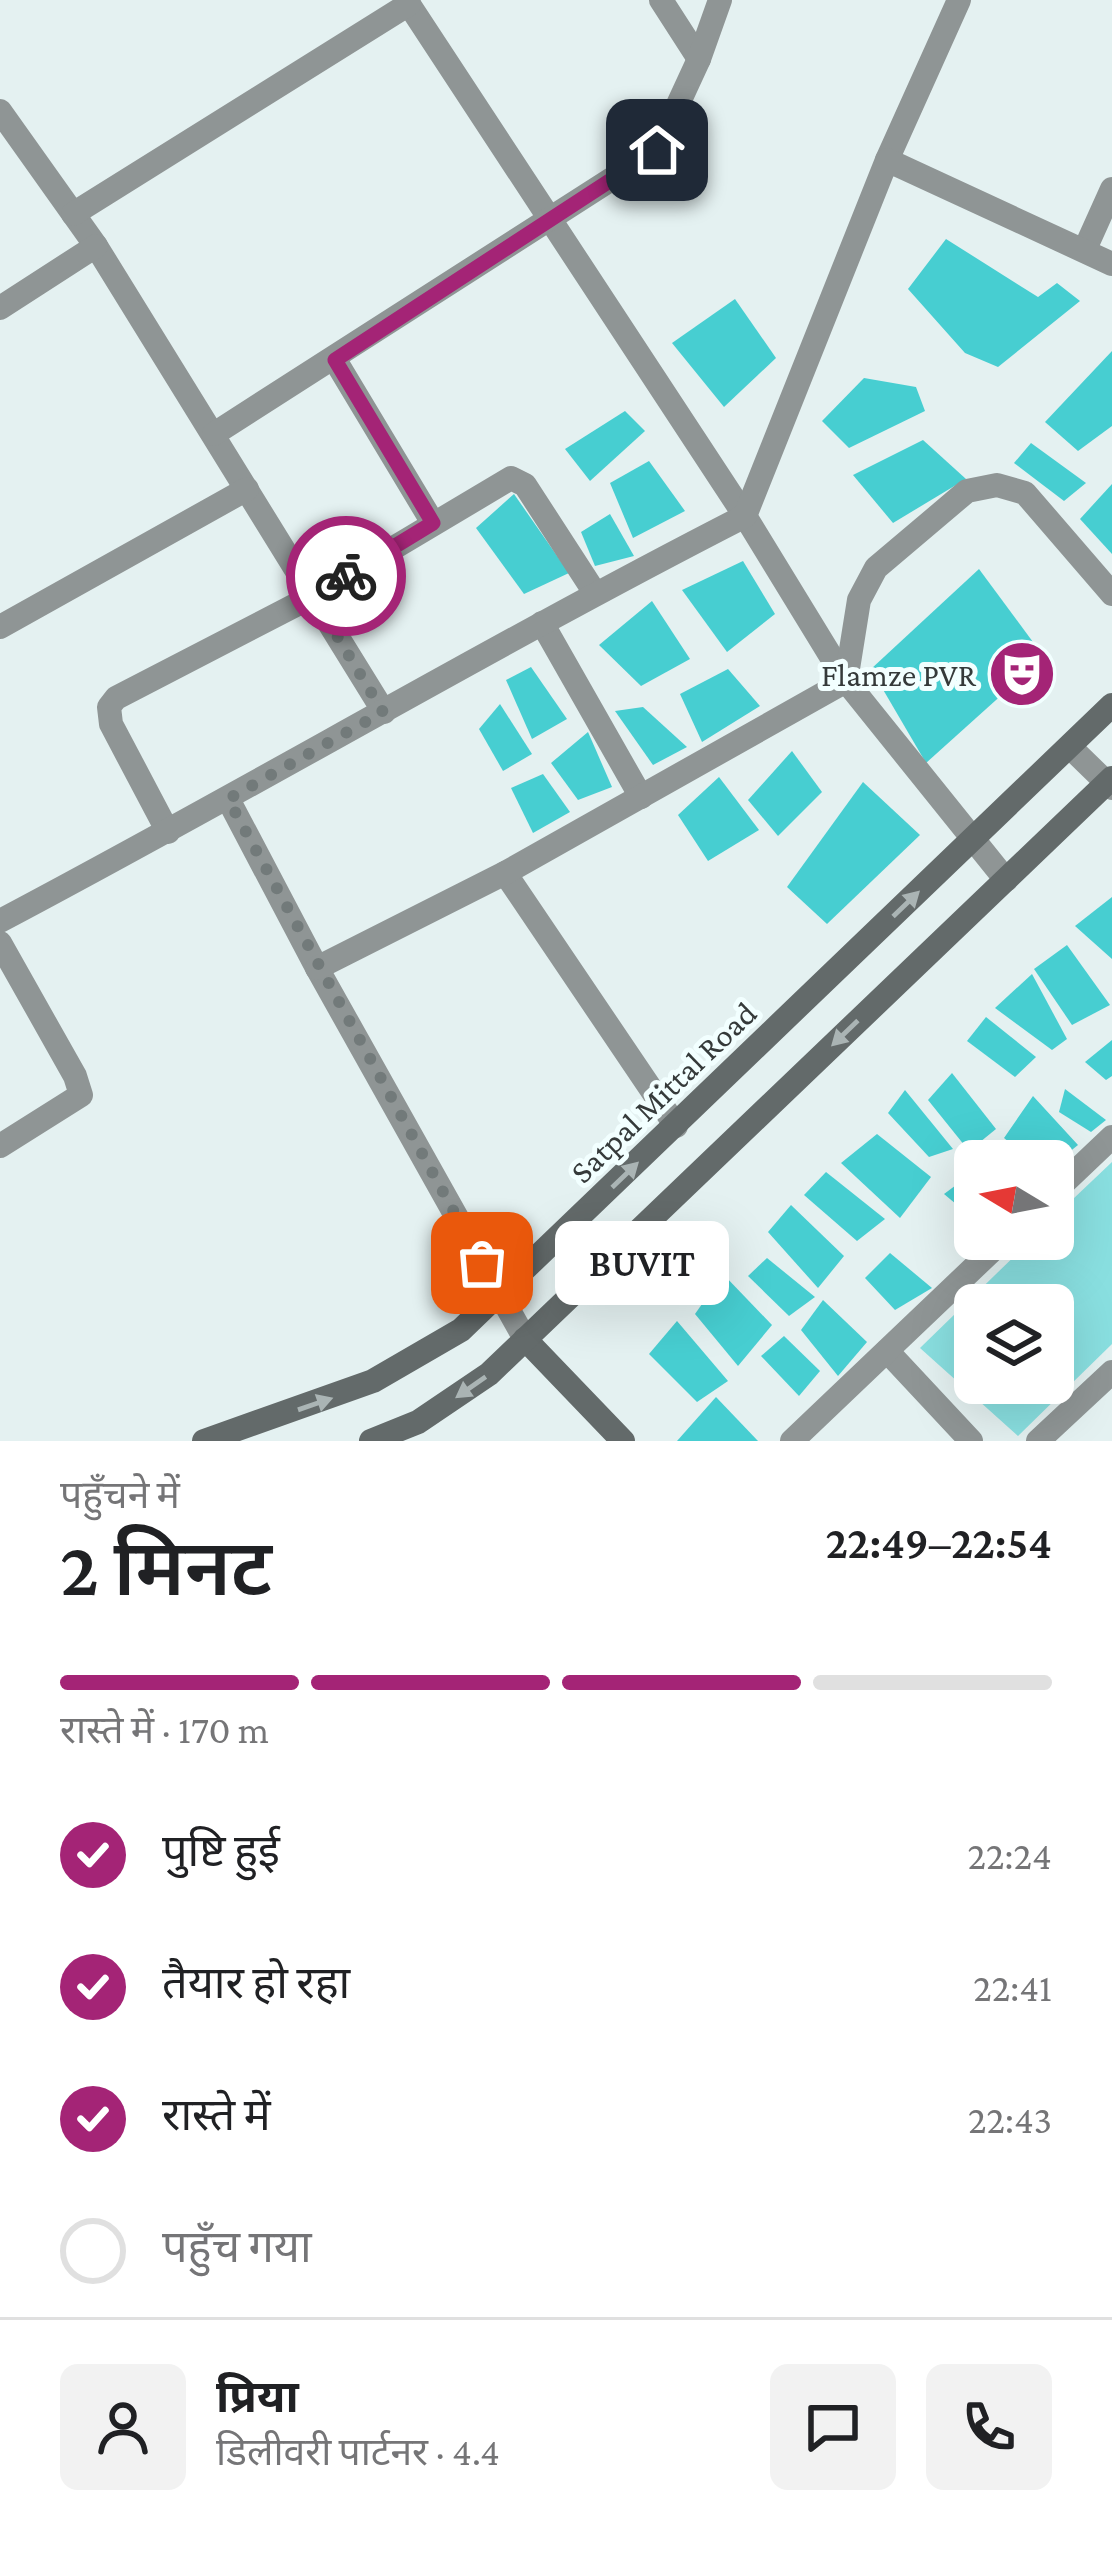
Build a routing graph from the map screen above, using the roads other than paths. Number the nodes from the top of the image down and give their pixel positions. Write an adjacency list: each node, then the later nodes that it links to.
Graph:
1 (661, 0): 5 (street)
2 (720, 0): 5 (street)
3 (959, 0): 7 (street)
4 (407, 2): 9 (street); 10 (street)
5 (700, 59): 10 (street)
6 (0, 111): 9 (street)
7 (887, 160): 12 (street); 18 (street)
8 (1112, 189): 12 (street)
9 (73, 214): 11 (street)
10 (550, 218): 15 (street); 18 (street)
11 (96, 246): 14 (street); 16 (street)
12 (1084, 249): 13 (street)
13 (1112, 264)
14 (0, 308)
15 (335, 360): 16 (street); 19 (street)
16 (214, 434): 17 (street)
17 (247, 489): 22 (street); 24 (street)
18 (745, 516): 20 (street); 25 (street)
19 (433, 523): 20 (street); 22 (street)
20 (595, 593): 23 (street)
21 (1112, 594): 25 (street)
22 (313, 596): 27 (street); 32 (street)
23 (542, 623): 27 (street); 30 (street)
24 (0, 627)
25 (846, 681): 30 (street); 33 (street)
26 (1112, 705): 28 (street, Satpal Mittal Road)
27 (383, 712): 31 (street)
28 (1070, 747): 29 (street); 33 (street, Satpal Mittal Road)
29 (1110, 783): 35 (street)
30 (640, 797): 34 (street)
31 (228, 799): 32 (street); 38 (street)
32 (168, 832): 36 (street)
33 (973, 839): 35 (street); 39 (street, Satpal Mittal Road, one-way to 33)
34 (505, 873): 38 (street); 39 (street)
35 (1006, 880): 45 (street, one-way to 45)
36 (0, 921)
37 (0, 943): 41 (street)
38 (317, 968): 44 (street)
39 (676, 1126): 44 (street, Satpal Mittal Road, one-way to 39)
40 (1112, 1137): 42 (street)
41 (0, 1146)
42 (1074, 1173)
43 (982, 1260): 46 (street)
44 (500, 1296): 45 (street); 48 (street, Satpal Mittal Road, one-way to 44)
45 (526, 1339): 49 (street, one-way to 49); 50 (street)
46 (887, 1351): 51 (street); 52 (street)
47 (1112, 1372): 53 (street)
48 (204, 1441)
49 (370, 1441)
50 (623, 1441)
51 (792, 1441)
52 (971, 1441)
53 (1038, 1441)

